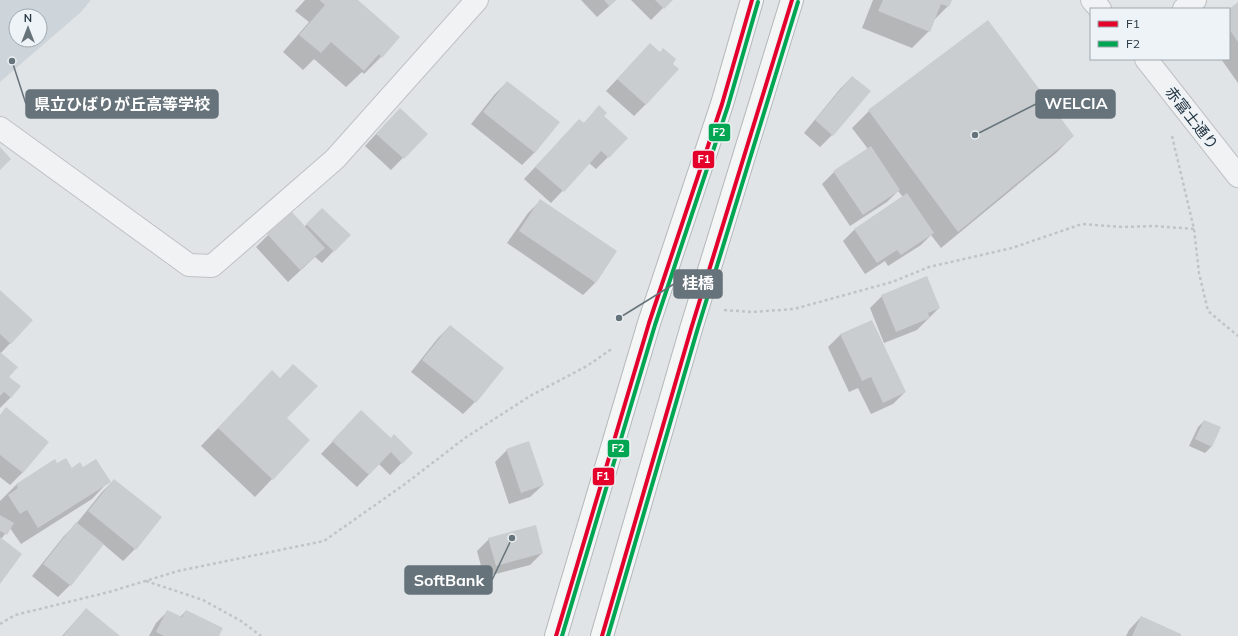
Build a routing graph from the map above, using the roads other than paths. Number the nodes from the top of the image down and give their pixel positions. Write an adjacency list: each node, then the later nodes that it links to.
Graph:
1 (477, 0): 9 (street)
2 (752, 0): 11 (highway)
3 (792, 0): 12 (highway)
4 (1092, 0): 6 (street)
5 (1195, 0): 7 (street)
6 (1099, 8)
7 (1185, 8)
8 (1147, 60): 10 (street, 赤富士通り)
9 (0, 128)
10 (1238, 176)
11 (556, 636)
12 (602, 636)

